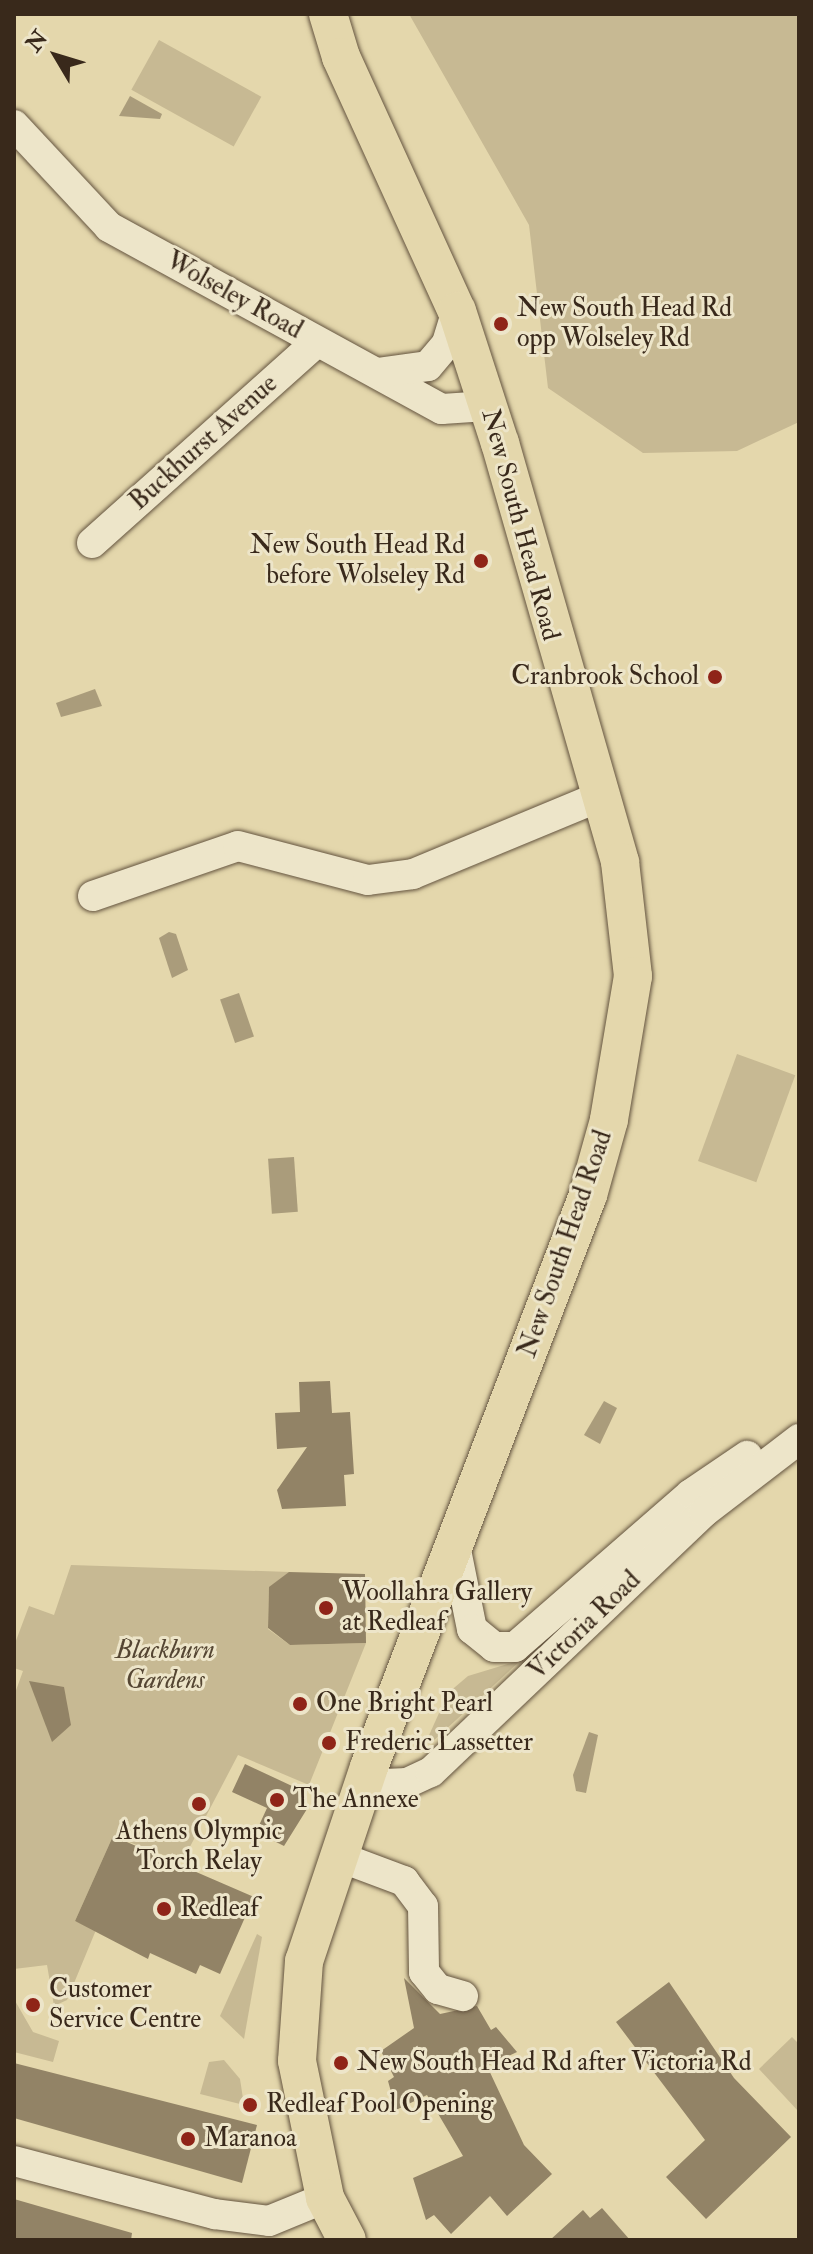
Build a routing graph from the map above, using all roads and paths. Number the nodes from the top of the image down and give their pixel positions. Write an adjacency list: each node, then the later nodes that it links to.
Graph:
1 (328, 14): 3 (main road, New South Head Road)
2 (14, 125): 4 (street, Wolseley Road)
3 (457, 311): 5 (street); 6 (main road, New South Head Road)
4 (316, 343): 5 (street, Wolseley Road); 7 (street, Buckhurst Avenue)
5 (375, 373): 6 (street, Wolseley Road)
6 (487, 406): 8 (main road, New South Head Road)
7 (92, 543)
8 (601, 796): 9 (street); 12 (main road, New South Head Road)
9 (93, 896)
10 (799, 1428): 12 (street)
11 (799, 1439): 13 (street, Victoria Road)
12 (455, 1545): 13 (main road, New South Head Road)
13 (362, 1785): 14 (main road, New South Head Road)
14 (337, 1856): 15 (street); 17 (main road, New South Head Road)
15 (463, 1996)
16 (14, 2161): 17 (street)
17 (325, 2198): 18 (main road, New South Head Road)
18 (347, 2240)

